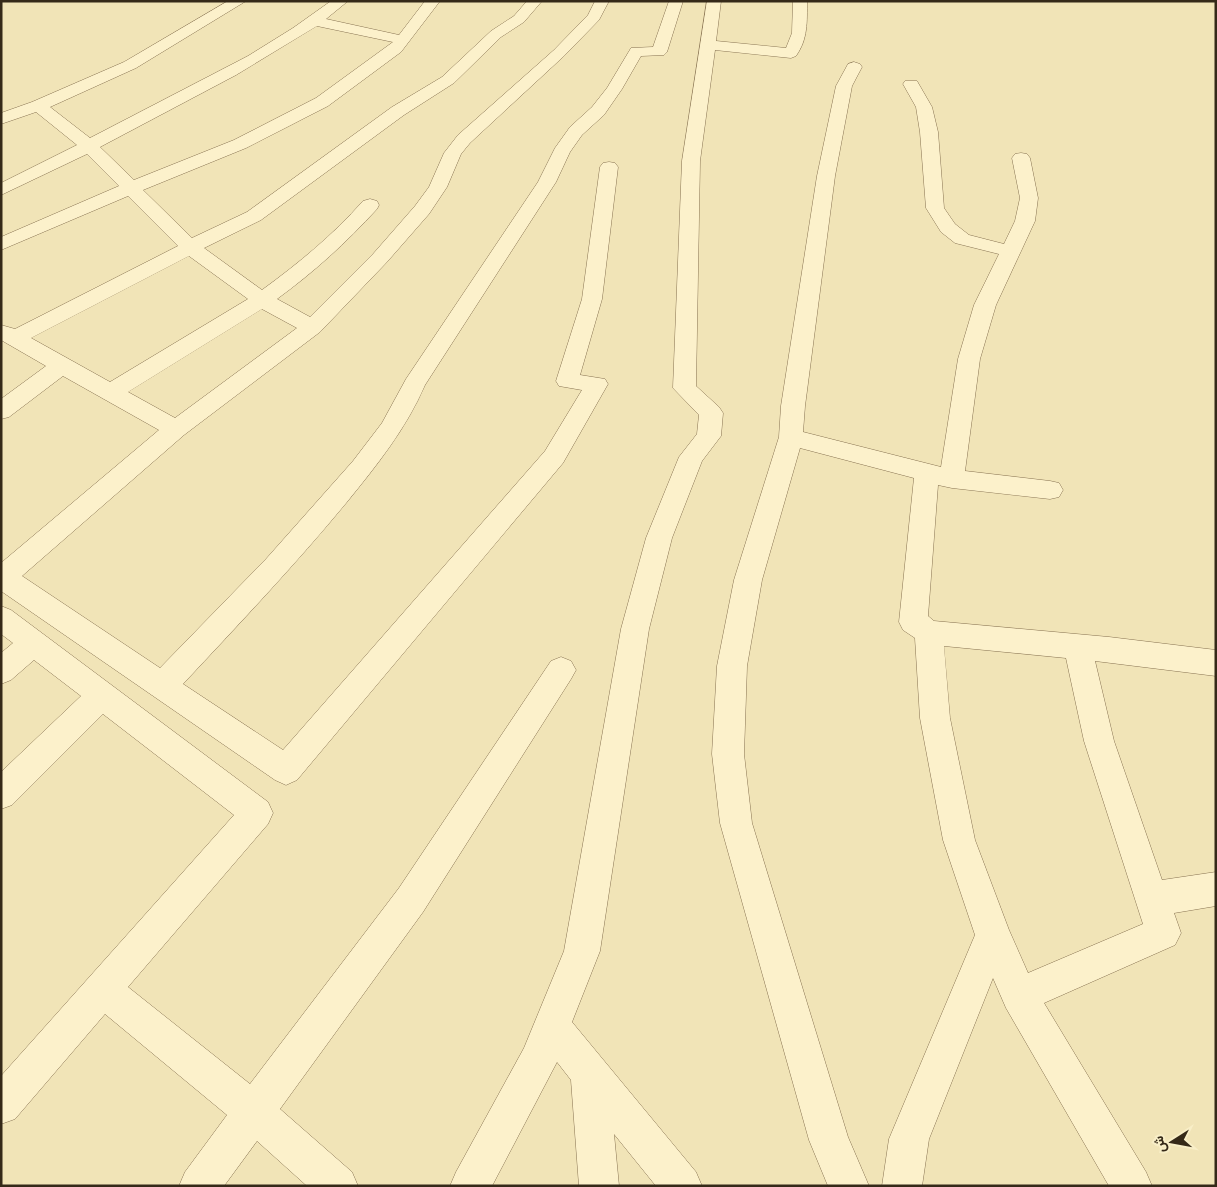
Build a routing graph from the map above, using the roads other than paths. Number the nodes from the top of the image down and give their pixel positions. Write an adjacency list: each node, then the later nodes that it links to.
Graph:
1 (239, 1): 14 (street)
2 (340, 1): 9 (street)
3 (433, 1): 10 (street)
4 (535, 1): 23 (street)
5 (602, 1): 26 (street)
6 (676, 1): 43 (street)
7 (714, 1): 11 (street)
8 (800, 1): 11 (street)
9 (316, 21): 10 (street); 16 (street)
10 (403, 40): 19 (street)
11 (707, 45): 51 (street)
12 (854, 67): 32 (street)
13 (911, 84): 24 (street)
14 (38, 106): 15 (street); 16 (street)
15 (1, 119)
16 (89, 146): 19 (street); 20 (street)
17 (1020, 158): 24 (street)
18 (609, 167): 43 (street)
19 (131, 188): 22 (street); 23 (street)
20 (1, 190)
21 (370, 205): 25 (street)
22 (1, 244)
23 (190, 247): 25 (street); 27 (street)
24 (1010, 251): 33 (street)
25 (261, 299): 26 (street); 29 (street)
26 (312, 327): 31 (street)
27 (8, 335): 28 (street)
28 (62, 365): 29 (street); 30 (street)
29 (111, 392): 31 (street)
30 (1, 410)
31 (176, 429): 35 (street)
32 (791, 437): 33 (street); 60 (street)
33 (939, 476): 34 (street); 37 (street)
34 (1050, 490)
35 (2, 577): 43 (street)
36 (1, 618): 38 (street)
37 (929, 632): 39 (street); 48 (street)
38 (34, 643): 42 (street); 44 (street)
39 (1078, 648): 40 (street); 47 (street)
40 (1216, 662)
41 (561, 670): 54 (street)
42 (1, 671)
43 (162, 686)
44 (102, 695): 45 (street); 49 (street)
45 (1, 794)
46 (1216, 890): 47 (street)
47 (1152, 899): 50 (street)
48 (993, 935): 50 (street); 61 (street)
49 (102, 990): 53 (street); 54 (street)
50 (1019, 994): 62 (street)
51 (552, 1028): 52 (street); 55 (street)
52 (589, 1070): 58 (street); 59 (street)
53 (1, 1105)
54 (254, 1112): 56 (street); 57 (street)
55 (473, 1183)
56 (199, 1186)
57 (338, 1186)
58 (599, 1186)
59 (682, 1186)
60 (850, 1186)
61 (902, 1186)
62 (1132, 1186)

